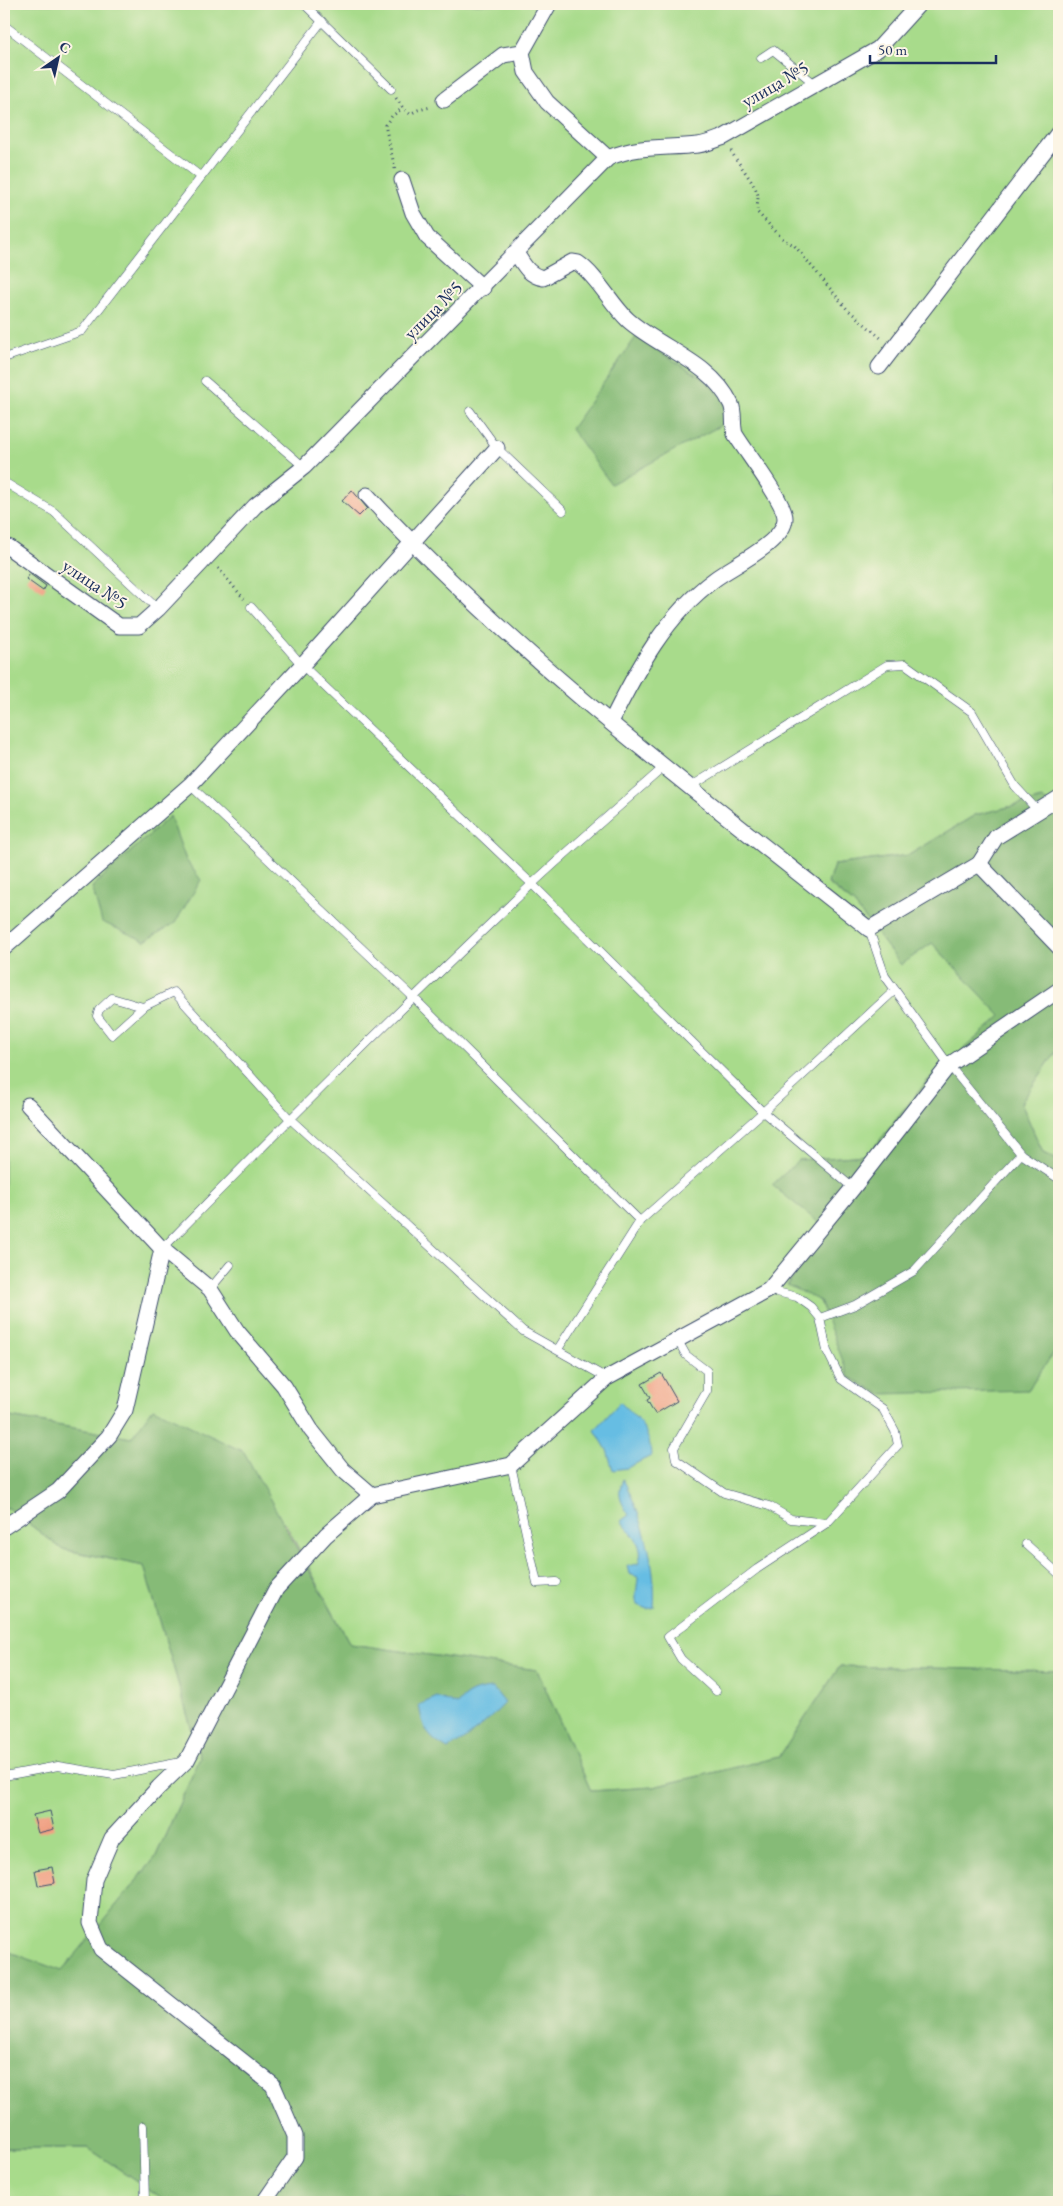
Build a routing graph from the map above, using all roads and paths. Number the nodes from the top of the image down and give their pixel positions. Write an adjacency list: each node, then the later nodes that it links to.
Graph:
1 (304, 4): 4 (lane)
2 (549, 4): 6 (street)
3 (919, 4): 8 (street, улица №5)
4 (322, 21): 9 (lane); 15 (lane)
5 (4, 24): 15 (lane)
6 (522, 52): 10 (street); 14 (street)
7 (761, 58): 8 (lane)
8 (815, 84): 13 (street, улица №5)
9 (391, 88): 11 (path)
10 (444, 100): 11 (path)
11 (403, 108): 16 (path)
12 (1059, 132): 19 (street)
13 (724, 137): 14 (street, улица №5); 19 (path)
14 (608, 158): 17 (street, улица №5)
15 (200, 176): 20 (lane)
16 (402, 180): 18 (street)
17 (516, 253): 18 (street, улица №5); 35 (street)
18 (482, 288): 25 (street, улица №5)
19 (894, 348): 21 (street)
20 (4, 358)
21 (879, 367)
22 (205, 382): 25 (lane)
23 (470, 411): 24 (lane)
24 (497, 448): 28 (lane); 29 (street)
25 (304, 467): 31 (street, улица №5)
26 (4, 482): 33 (lane)
27 (367, 495): 29 (street)
28 (563, 511)
29 (411, 543): 34 (street); 35 (street)
30 (8, 547): 33 (street, улица №5)
31 (208, 556): 32 (path); 33 (street, улица №5)
32 (251, 607): 34 (lane)
33 (158, 609)
34 (302, 665): 37 (street); 42 (lane)
35 (611, 722): 36 (street)
36 (664, 767): 38 (street); 42 (lane)
37 (190, 785): 45 (street); 48 (lane)
38 (690, 788): 40 (lane); 43 (street)
39 (1059, 798): 40 (street)
40 (1038, 811): 41 (street)
41 (979, 864): 43 (street); 44 (street)
42 (532, 884): 48 (lane); 52 (lane)
43 (869, 929): 46 (lane)
44 (1059, 947)
45 (4, 948)
46 (895, 990): 50 (lane); 52 (lane)
47 (1059, 990): 50 (street)
48 (414, 998): 53 (lane); 57 (lane)
49 (143, 1007): 49 (lane); 53 (lane)
50 (949, 1065): 54 (lane); 56 (street)
51 (28, 1106): 58 (street)
52 (763, 1112): 56 (lane); 57 (lane)
53 (289, 1118): 58 (lane); 64 (lane)
54 (1021, 1154): 55 (lane); 62 (lane)
55 (1059, 1179)
56 (853, 1188): 61 (street)
57 (640, 1221): 64 (lane)
58 (162, 1249): 60 (street); 69 (street)
59 (230, 1266): 60 (lane)
60 (210, 1289): 67 (street)
61 (769, 1290): 62 (lane); 63 (street)
62 (820, 1318): 68 (lane)
63 (677, 1339): 65 (street); 68 (lane)
64 (558, 1350): 65 (lane)
65 (607, 1378): 66 (street)
66 (511, 1465): 67 (street); 72 (lane)
67 (372, 1494): 74 (street)
68 (827, 1523): 73 (lane)
69 (4, 1528)
70 (1026, 1544): 71 (lane)
71 (1059, 1574)
72 (556, 1582)
73 (716, 1691)
74 (187, 1760): 75 (lane); 78 (street)
75 (4, 1776)
76 (143, 2126): 77 (lane)
77 (145, 2202)
78 (264, 2202)

